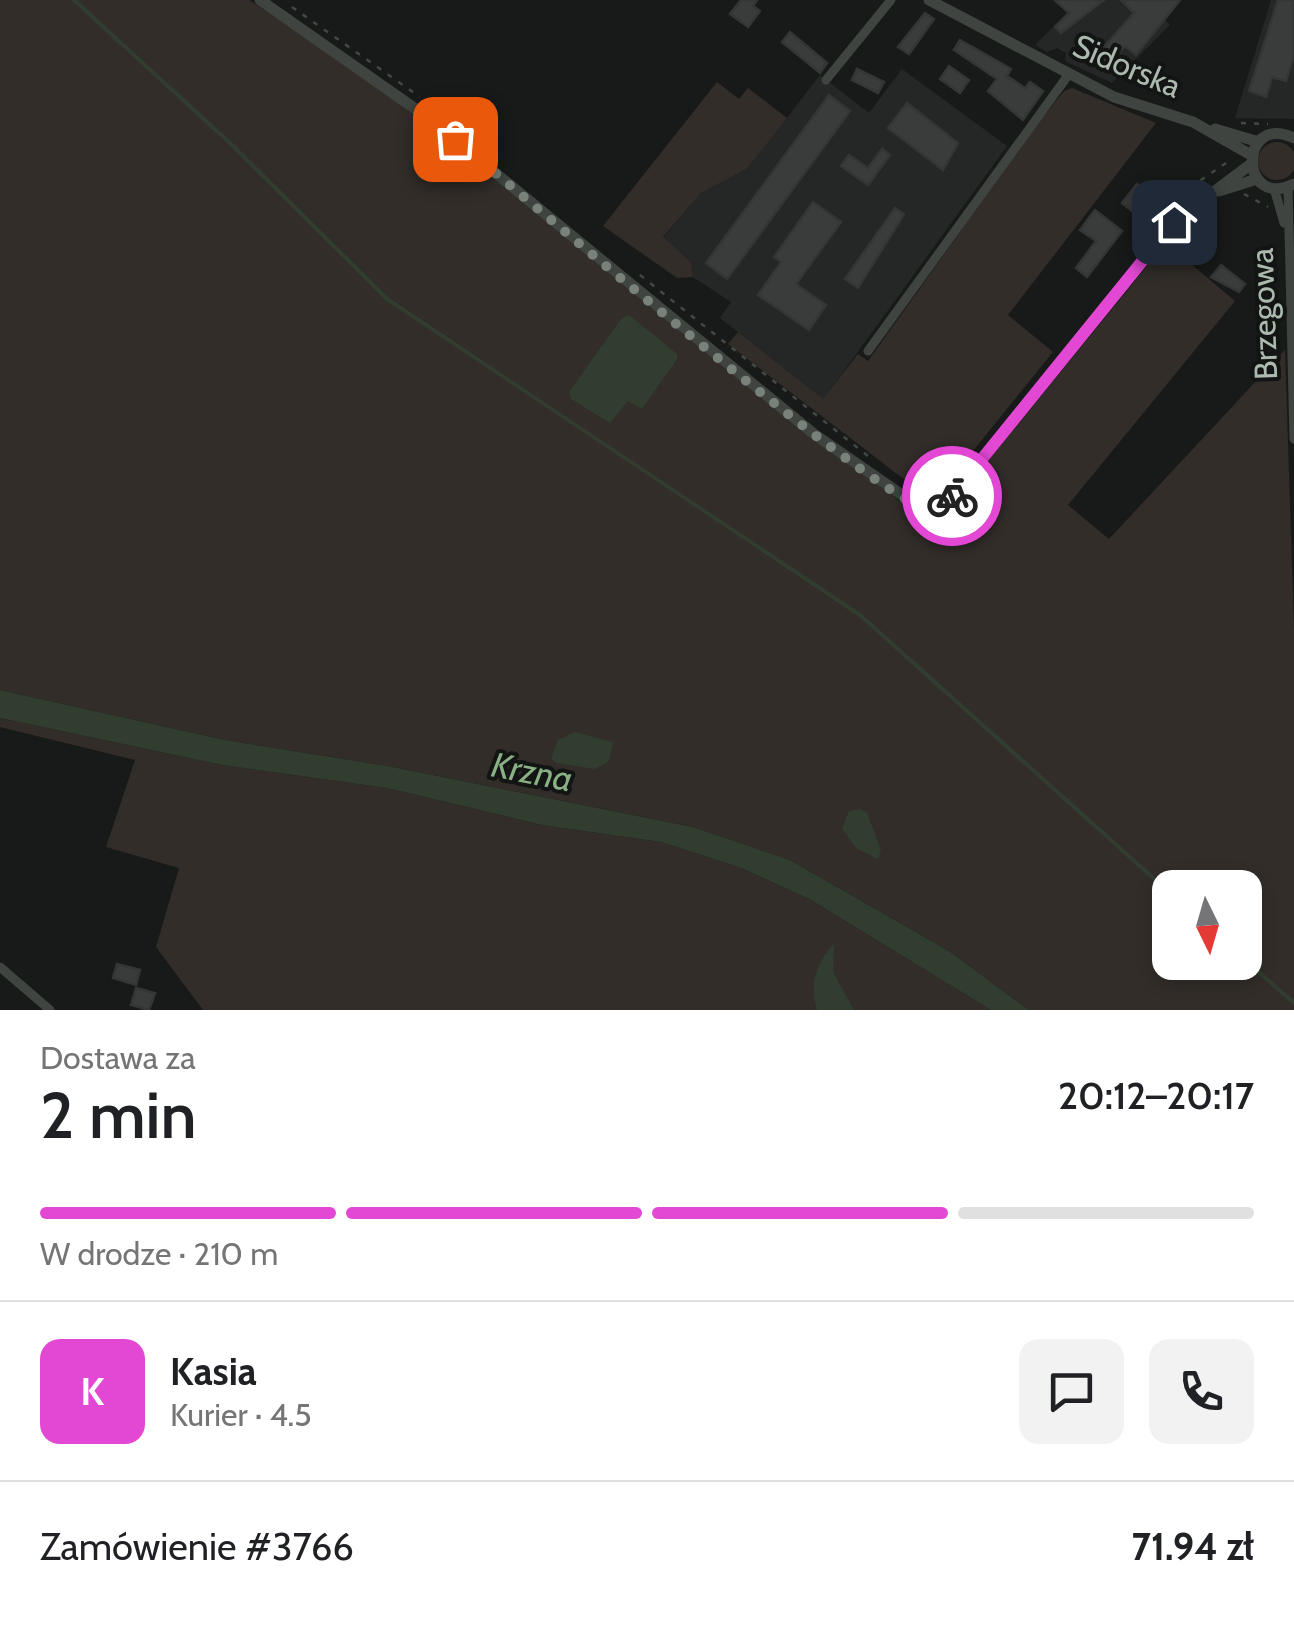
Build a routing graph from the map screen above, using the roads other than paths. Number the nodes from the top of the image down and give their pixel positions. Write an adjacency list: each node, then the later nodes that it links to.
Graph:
1 (260, 0): 13 (street)
2 (891, 0): 5 (street)
3 (929, 0): 4 (street, Sidorska)
4 (1069, 74): 6 (street, Sidorska); 15 (street)
5 (826, 80)
6 (1193, 122): 8 (street); 9 (street, Sidorska)
7 (1294, 138): 8 (street)
8 (1259, 142): 9 (street)
9 (1251, 159): 10 (street); 13 (street)
10 (1257, 178): 12 (street); 13 (street)
11 (1291, 186): 12 (street); 14 (street, Brzegowa)
12 (1274, 188): 14 (street)
13 (1206, 196)
14 (1286, 230): 16 (street, Brzegowa)
15 (868, 351)
16 (1294, 439)
17 (0, 967): 18 (street)
18 (50, 1010)

